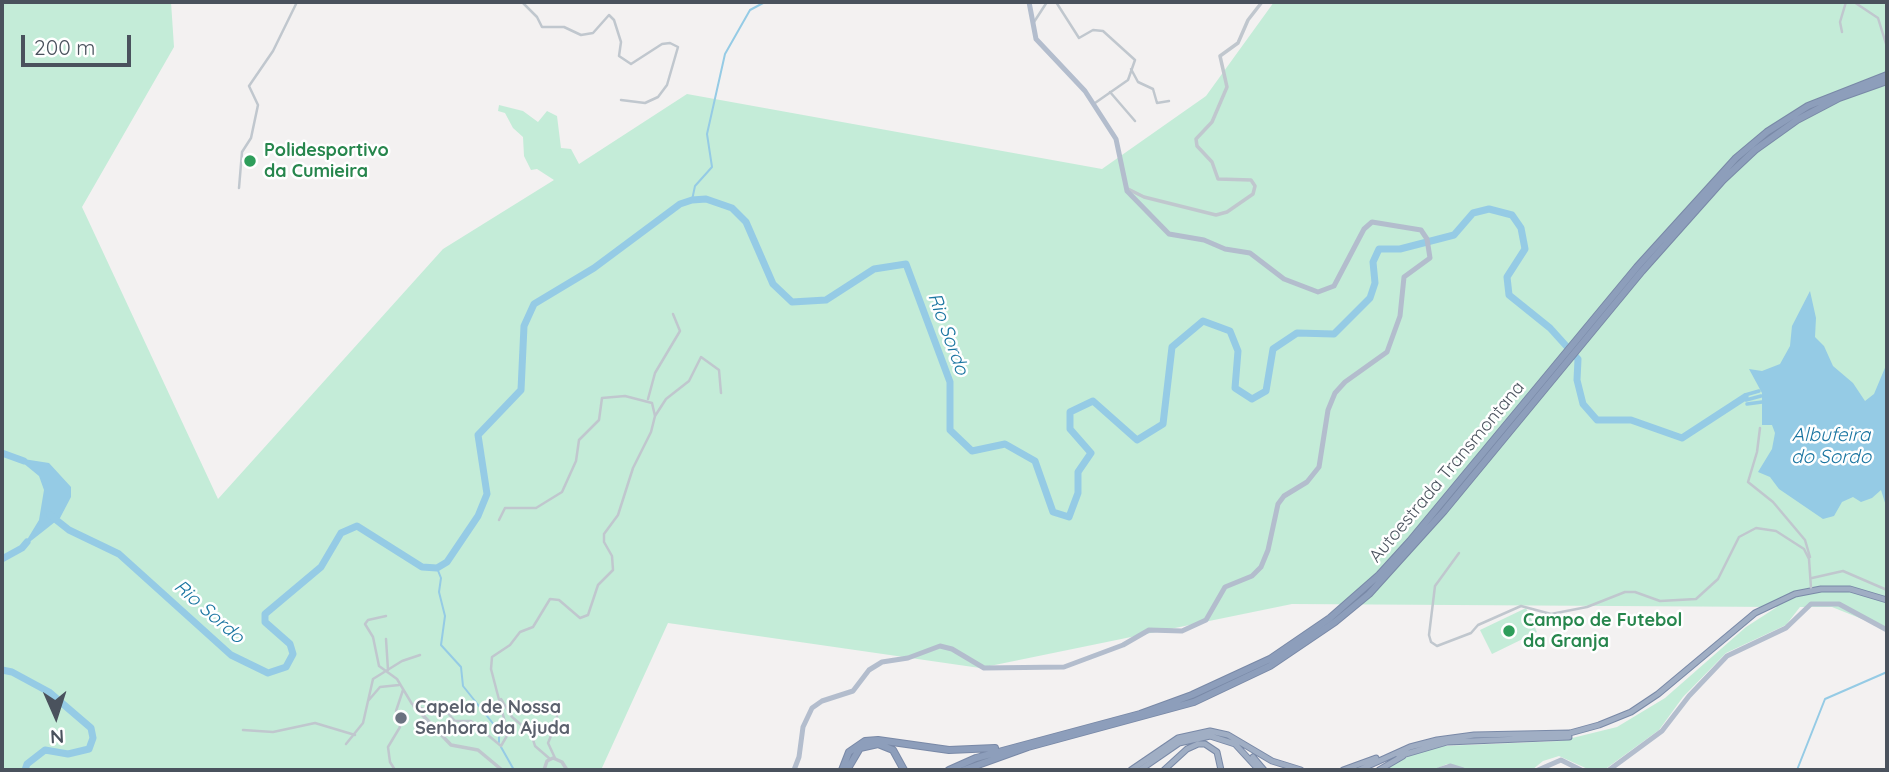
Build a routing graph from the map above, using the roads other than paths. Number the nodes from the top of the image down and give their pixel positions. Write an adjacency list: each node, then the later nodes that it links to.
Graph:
1 (297, 2): 21 (street)
2 (522, 2): 17 (street)
3 (1028, 2): 10 (main road)
4 (1047, 2): 10 (street)
5 (1056, 2): 13 (street)
6 (1262, 2): 23 (street)
7 (1846, 2): 11 (street)
8 (1855, 2): 9 (street); 12 (street)
9 (1865, 2)
10 (1032, 25): 19 (main road)
11 (1842, 32)
12 (1887, 47)
13 (1132, 69): 16 (street); 18 (street)
14 (1887, 75): 25 (highway, Autoestrada Transmontana)
15 (1887, 81): 25 (highway, Autoestrada Transmontana)
16 (1110, 92): 19 (street); 20 (street)
17 (621, 100)
18 (1169, 101)
19 (1094, 103): 22 (main road)
20 (1135, 121)
21 (239, 188)
22 (1126, 188): 23 (street); 24 (main road)
23 (1150, 198): 24 (street)
24 (1141, 206): 64 (main road)
25 (1639, 269): 31 (highway, Autoestrada Transmontana)
26 (673, 314): 28 (street)
27 (721, 393): 29 (street)
28 (648, 399): 29 (street); 32 (street)
29 (655, 416): 46 (street)
30 (1760, 428): 34 (street)
31 (1494, 445): 54 (highway, Autoestrada Transmontana); 58 (highway, Autoestrada Transmontana)
32 (499, 520)
33 (1459, 552): 34 (street)
34 (1810, 561): 35 (street)
35 (1810, 578): 36 (street); 37 (street)
36 (1811, 588)
37 (1887, 590)
38 (1887, 602): 52 (highway); 56 (highway)
39 (386, 616): 43 (street)
40 (1887, 630): 83 (main road)
41 (386, 639): 43 (street)
42 (419, 655): 43 (street)
43 (386, 671): 44 (street); 47 (street)
44 (400, 685): 45 (street); 47 (street)
45 (403, 690): 49 (street); 60 (street)
46 (499, 696): 49 (street); 57 (street)
47 (368, 701): 53 (street)
48 (559, 701): 57 (street)
49 (414, 706): 61 (street)
50 (243, 730): 53 (street)
51 (1223, 734): 59 (highway); 70 (highway); 74 (highway)
52 (1542, 734): 75 (highway); 76 (highway)
53 (355, 735): 55 (street)
54 (1031, 741): 65 (highway); 67 (highway, Autoestrada Transmontana)
55 (346, 744)
56 (1412, 751): 77 (highway); 78 (highway)
57 (553, 758): 62 (street); 63 (street)
58 (979, 764): 68 (highway, Autoestrada Transmontana); 69 (highway)
59 (1261, 769): 71 (highway)
60 (395, 770)
61 (502, 770)
62 (544, 770)
63 (566, 770)
64 (794, 770)
65 (844, 770): 66 (highway)
66 (904, 770)
67 (949, 770)
68 (964, 770)
69 (972, 770)
70 (1131, 770)
71 (1140, 770)
72 (1164, 770): 73 (highway)
73 (1220, 770)
74 (1301, 770)
75 (1343, 770)
76 (1359, 770)
77 (1367, 770)
78 (1379, 770)
79 (1437, 770): 80 (main road)
80 (1463, 770)
81 (1538, 770): 82 (main road)
82 (1581, 770)
83 (1609, 770)

